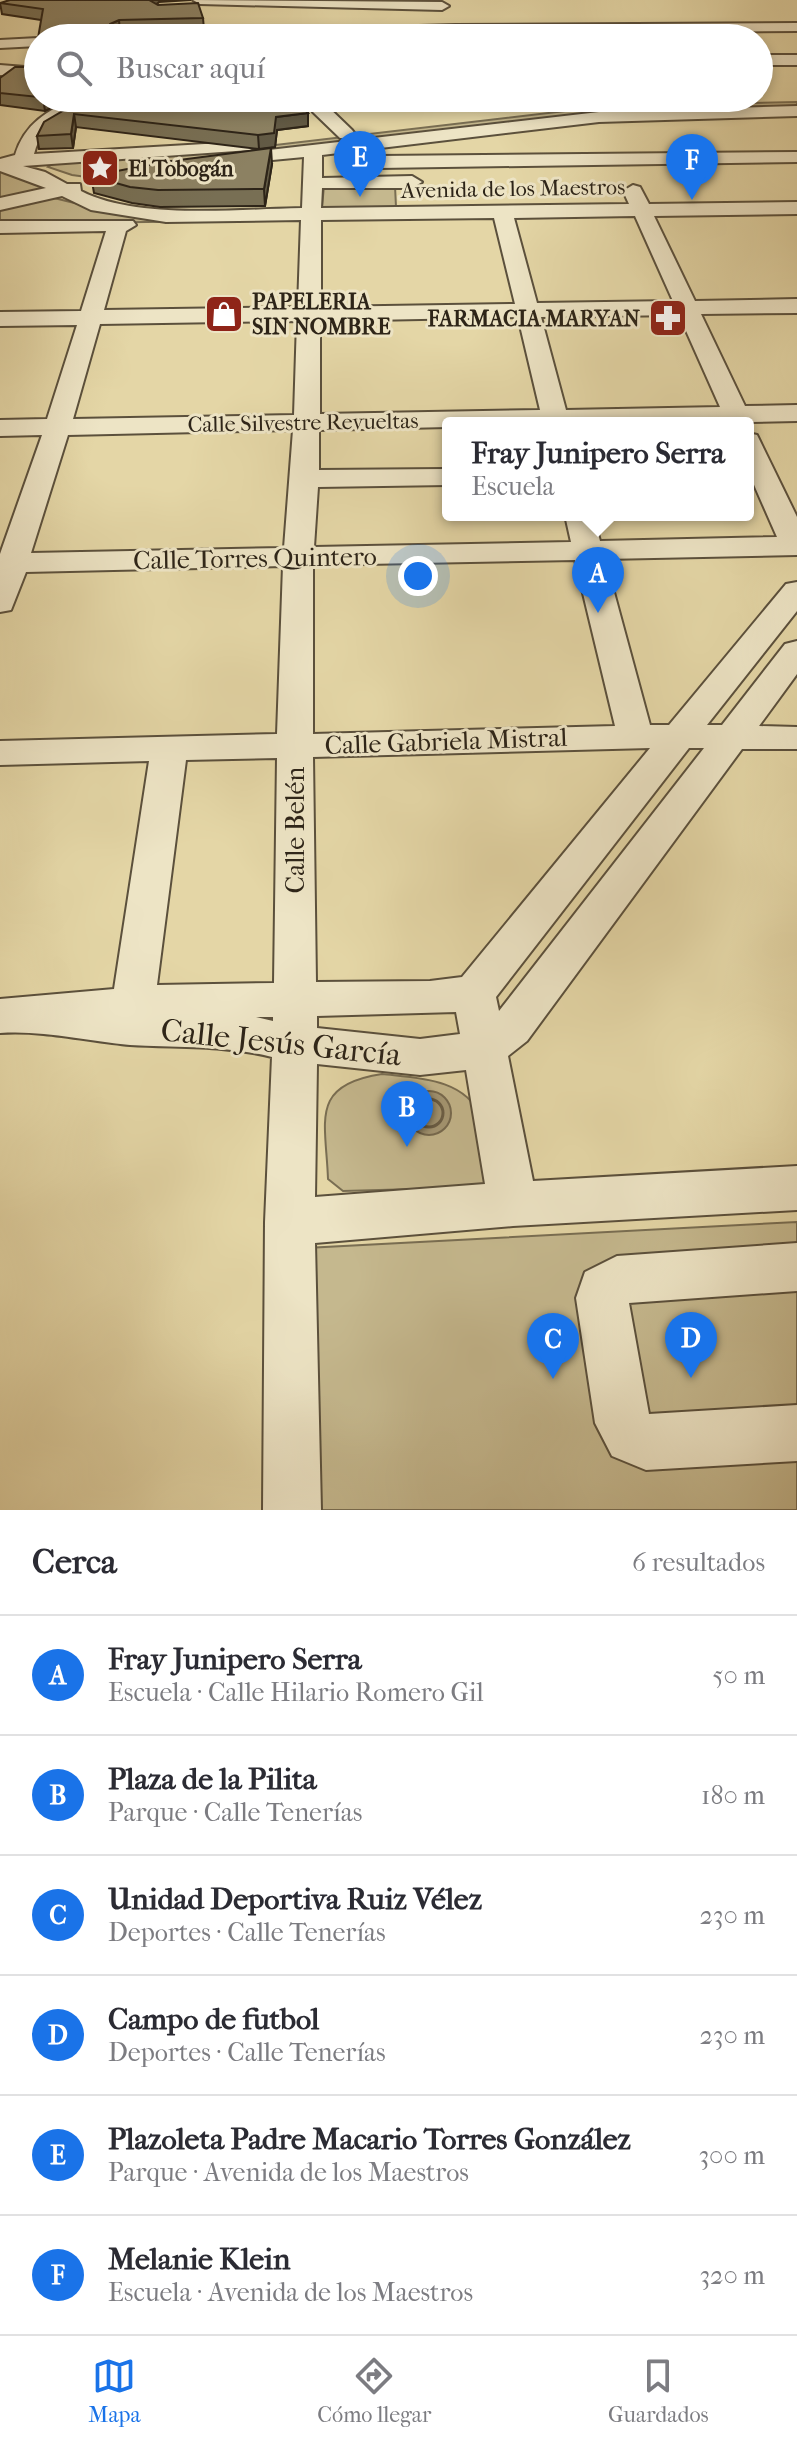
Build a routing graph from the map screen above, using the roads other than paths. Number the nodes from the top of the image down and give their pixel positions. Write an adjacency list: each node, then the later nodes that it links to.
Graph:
1 (198, 4): 2 (street); 3 (street)
2 (456, 18): 4 (street); 5 (street)
3 (208, 24)
4 (418, 24)
5 (510, 24)
6 (797, 27): 7 (street)
7 (773, 28)
8 (24, 43): 9 (street)
9 (0, 44)
10 (773, 60): 11 (street)
11 (797, 60)
12 (0, 72): 13 (street)
13 (22, 74)
14 (773, 100): 15 (street)
15 (797, 100)
16 (773, 111): 17 (street)
17 (797, 111)
18 (59, 112): 27 (street)
19 (323, 112): 23 (street)
20 (513, 112): 23 (street)
21 (715, 112): 22 (street); 29 (street)
22 (599, 117): 25 (street); 30 (street)
23 (346, 134): 28 (street)
24 (281, 154): 25 (street); 32 (street); 33 (street)
25 (312, 157): 30 (street); 40 (street, Calle Belén)
26 (797, 157): 29 (street)
27 (23, 158): 28 (street); 31 (street)
28 (76, 158): 36 (street)
29 (745, 158): 30 (street); 42 (street)
30 (618, 159): 41 (street)
31 (0, 161): 36 (street, Avenida de los Maestros)
32 (165, 169)
33 (280, 176)
34 (434, 182): 35 (street)
35 (325, 183)
36 (65, 189): 37 (street); 40 (street, Avenida de los Maestros)
37 (42, 194): 38 (street); 39 (street)
38 (0, 197)
39 (0, 204)
40 (296, 212): 43 (street, Avenida de los Maestros); 44 (street, Avenida de los Maestros); 49 (street, Calle Belén)
41 (643, 214): 42 (street, Avenida de los Maestros); 43 (street, Avenida de los Maestros); 47 (street)
42 (790, 215)
43 (504, 216): 48 (street)
44 (118, 225): 45 (street, Avenida de los Maestros); 50 (street)
45 (0, 227)
46 (797, 306): 47 (street)
47 (687, 308): 48 (street); 54 (street)
48 (527, 310): 49 (street); 53 (street)
49 (309, 314): 50 (street); 57 (street, Calle Belén)
50 (92, 318): 51 (street); 58 (street)
51 (0, 319)
52 (797, 413): 55 (street, Calle Silvestre Revueltas)
53 (554, 417)
54 (737, 417)
55 (754, 417)
56 (442, 421): 57 (street, Calle Silvestre Revueltas)
57 (306, 422): 58 (street, Calle Silvestre Revueltas); 62 (street, Calle Belén)
58 (58, 426): 59 (street, Calle Silvestre Revueltas); 67 (street)
59 (0, 428)
60 (754, 454): 64 (street)
61 (442, 477): 62 (street)
62 (305, 479): 66 (street, Calle Belén)
63 (581, 521): 65 (street)
64 (796, 546): 65 (street, Calle Torres Quintero)
65 (588, 550): 66 (street, Calle Torres Quintero); 72 (street)
66 (298, 557): 67 (street, Calle Torres Quintero); 75 (street, Calle Belén)
67 (5, 563): 69 (street)
68 (797, 591): 71 (street)
69 (0, 603)
70 (797, 651): 73 (street)
71 (679, 736): 72 (street, Calle Gabriela Mistral); 73 (street, Calle Gabriela Mistral); 78 (street)
72 (635, 737): 75 (street, Calle Gabriela Mistral)
73 (730, 737): 74 (street, Calle Gabriela Mistral); 82 (street)
74 (797, 738)
75 (295, 745): 76 (street, Calle Gabriela Mistral); 81 (street, Calle Belén)
76 (169, 749): 77 (street, Calle Gabriela Mistral); 79 (street)
77 (0, 753)
78 (474, 993): 81 (street, Calle Jesús García); 82 (street)
79 (132, 1015): 80 (street, Calle Jesús García); 81 (street, Calle Jesús García)
80 (16, 1016)
81 (295, 1022): 82 (street, Calle Jesús García); 85 (street, Calle Belén)
82 (484, 1050): 84 (street)
83 (797, 1188): 84 (street)
84 (513, 1204): 85 (street)
85 (290, 1222): 88 (street, Calle Belén)
86 (797, 1267): 87 (street)
87 (797, 1433)
88 (292, 1510)

